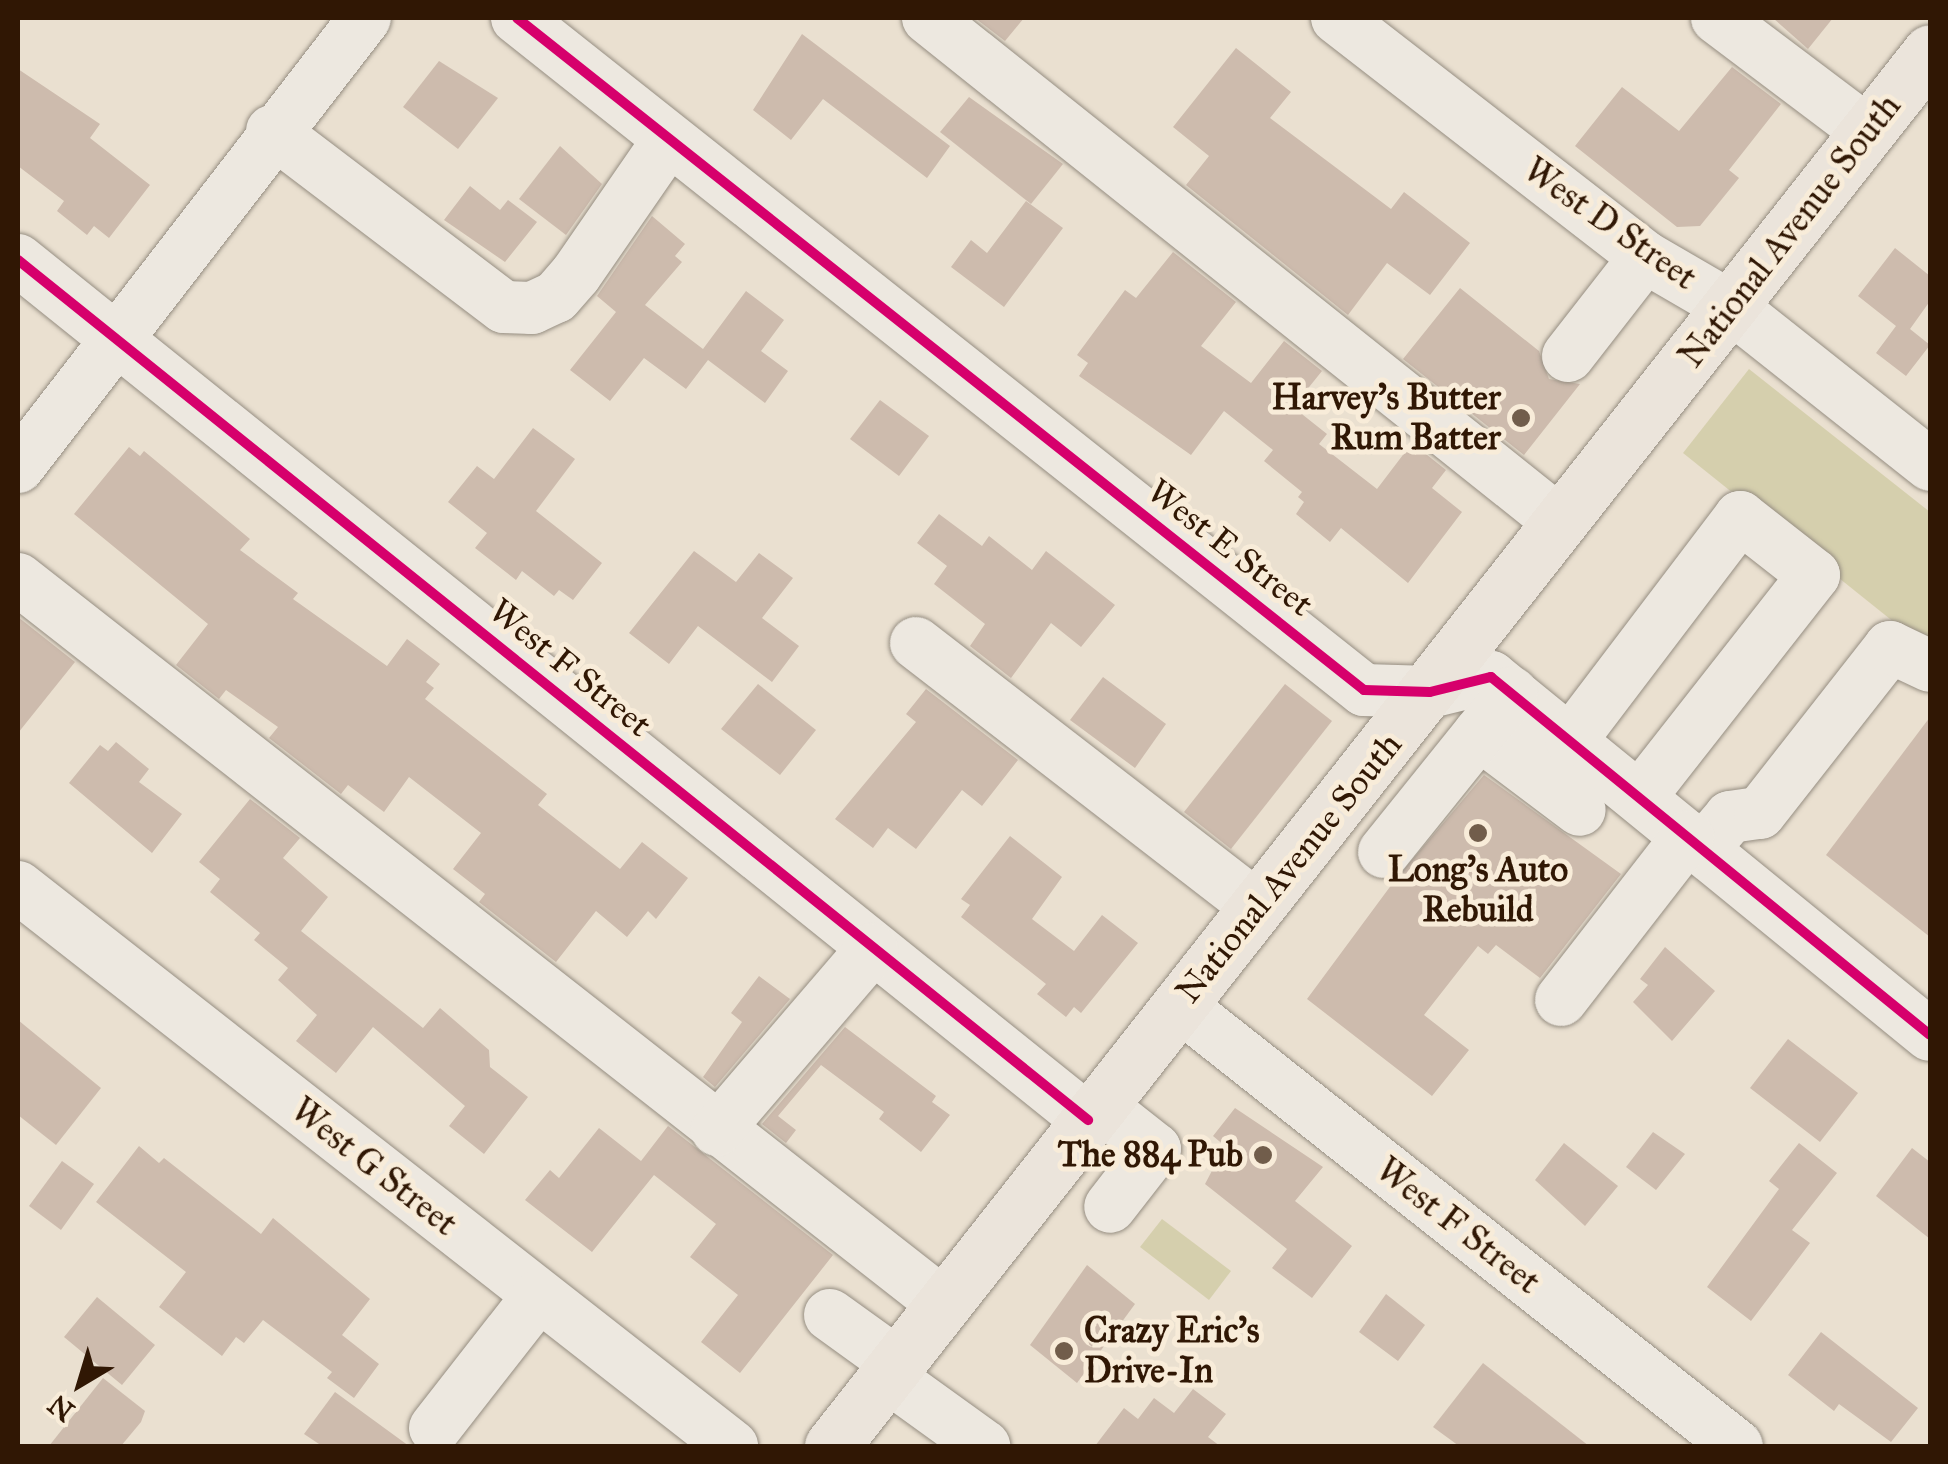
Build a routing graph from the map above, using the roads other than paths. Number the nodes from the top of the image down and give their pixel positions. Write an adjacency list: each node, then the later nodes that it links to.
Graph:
1 (365, 18): 7 (street)
2 (517, 18): 9 (street, West E Street)
3 (928, 18): 17 (street)
4 (1337, 18): 10 (street, West D Street)
5 (1717, 18): 8 (street)
6 (1930, 52): 8 (main road, National Avenue South)
7 (272, 131): 9 (street); 13 (street)
8 (1868, 131): 12 (main road, National Avenue South)
9 (667, 142): 21 (street, West E Street)
10 (1645, 257): 12 (street, West D Street); 14 (street)
11 (18, 260): 13 (street, West F Street)
12 (1731, 307): 15 (street, West D Street); 17 (main road, National Avenue South)
13 (116, 336): 16 (street); 31 (street, West F Street)
14 (1568, 356)
15 (1930, 465)
16 (18, 468)
17 (1561, 523): 21 (main road, National Avenue South)
18 (18, 579): 36 (street)
19 (916, 642): 30 (street)
20 (1930, 666): 27 (street)
21 (1430, 692): 22 (street, West E Street); 30 (main road, National Avenue South)
22 (1512, 693): 23 (street); 24 (street, West E Street)
23 (1479, 734): 26 (street); 28 (street)
24 (1571, 740): 25 (street, West E Street); 25 (street)
25 (1640, 797): 27 (street, West E Street)
26 (1580, 810)
27 (1696, 842): 32 (street); 34 (street, West E Street)
28 (1384, 852)
29 (18, 887): 38 (street, West G Street)
30 (1258, 908): 33 (main road, National Avenue South)
31 (872, 948): 35 (street, West F Street); 36 (street)
32 (1561, 1000)
33 (1179, 1005): 35 (main road, National Avenue South); 46 (street, West F Street)
34 (1930, 1035)
35 (1093, 1113): 37 (street, West F Street); 39 (main road, National Avenue South)
36 (716, 1130): 39 (street)
37 (1110, 1207)
38 (538, 1296): 42 (street); 44 (street, West G Street)
39 (945, 1305): 41 (main road, National Avenue South)
40 (830, 1315): 41 (street)
41 (892, 1370): 43 (main road, National Avenue South); 45 (street)
42 (435, 1428)
43 (836, 1445)
44 (732, 1446)
45 (984, 1446)
46 (1737, 1446)

